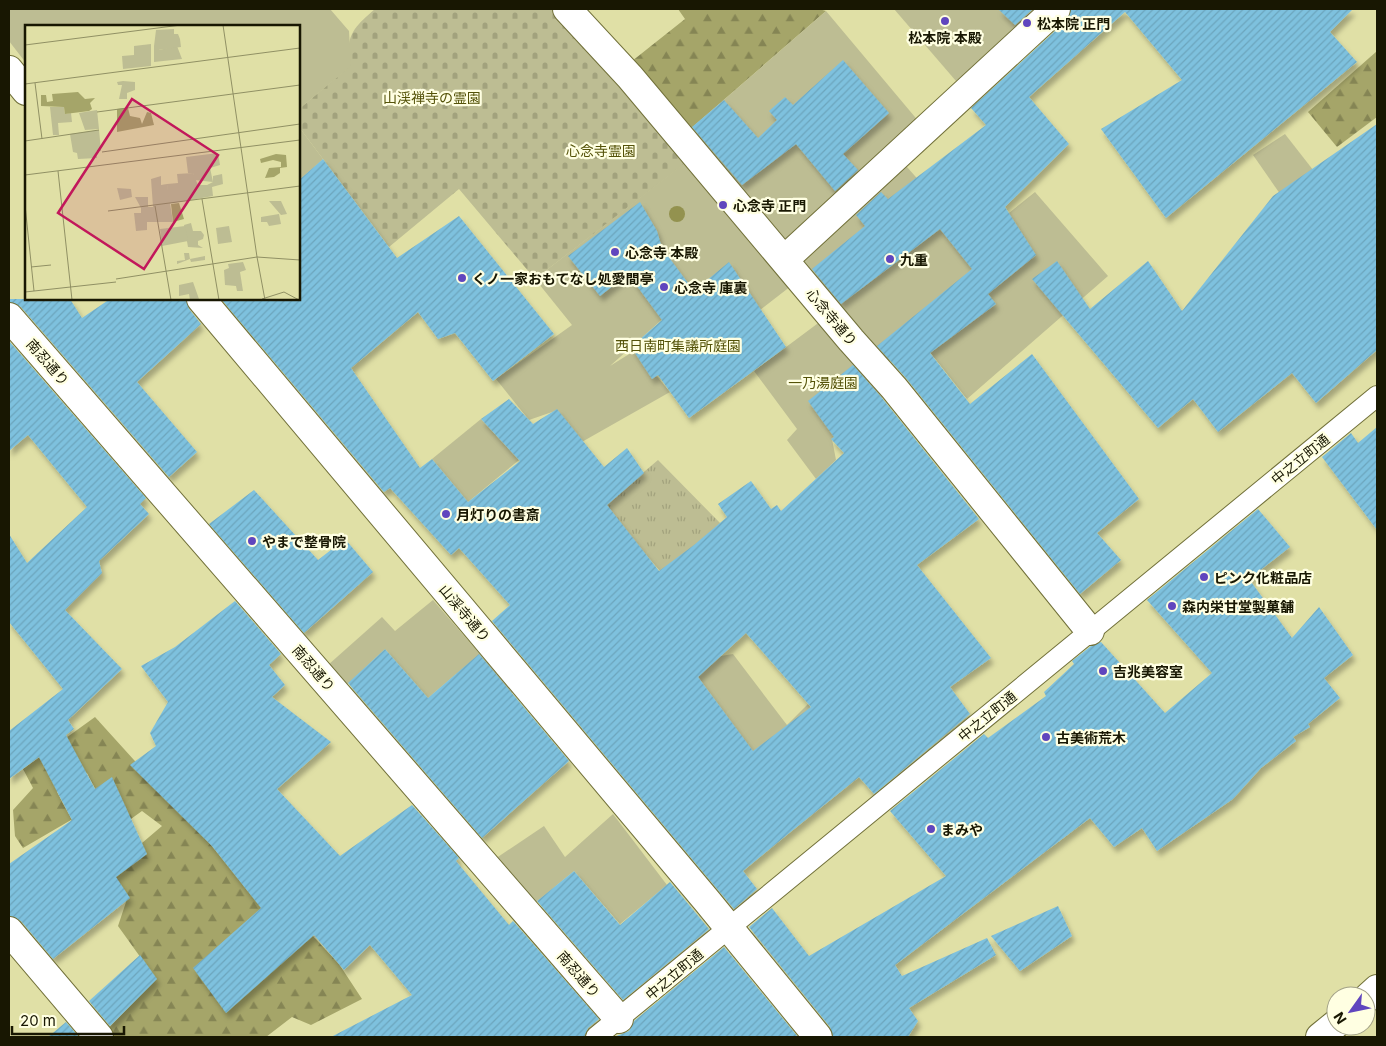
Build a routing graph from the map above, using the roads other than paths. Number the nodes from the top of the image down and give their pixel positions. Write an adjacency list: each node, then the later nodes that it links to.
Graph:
1 (568, 9): 5 (street, 心念寺通り)
2 (1056, 9): 5 (street)
3 (9, 70): 4 (street)
4 (25, 90)
5 (784, 259): 9 (street, 心念寺通り)
6 (202, 300): 10 (street, 山渓寺通り)
7 (9, 316): 12 (street, 南忍通り)
8 (1377, 396): 9 (lane, 中之立町通)
9 (1090, 631): 10 (lane, 中之立町通)
10 (729, 928): 12 (lane, 中之立町通); 15 (street, 山渓寺通り)
11 (9, 931): 13 (street)
12 (619, 1019): 14 (lane, 中之立町通)
13 (99, 1037)
14 (596, 1037)
15 (818, 1037)

